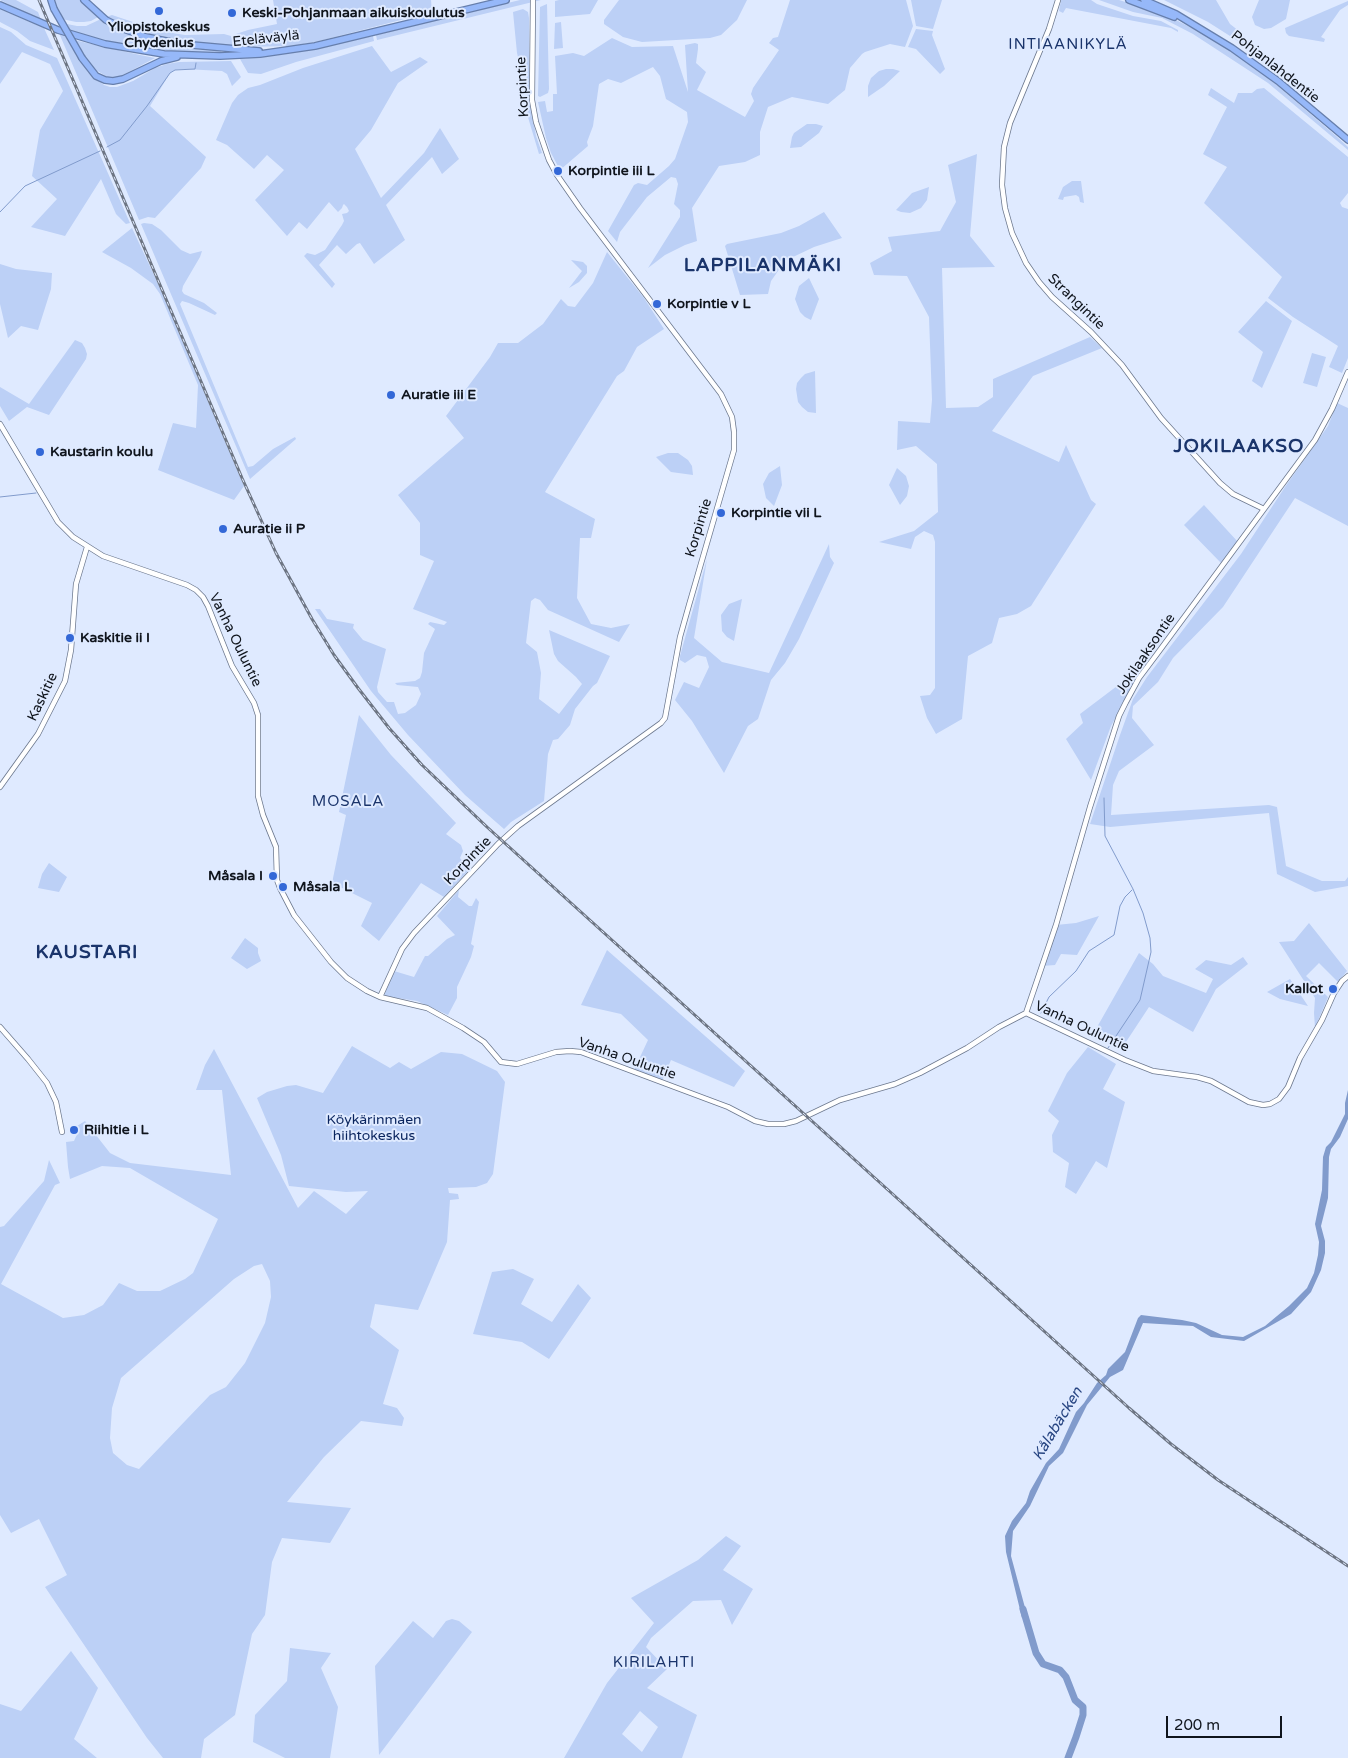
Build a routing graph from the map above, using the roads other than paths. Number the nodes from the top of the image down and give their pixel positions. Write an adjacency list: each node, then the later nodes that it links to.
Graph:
1 (50, 0): 12 (highway, bridge)
2 (84, 0): 11 (highway)
3 (506, 0): 11 (highway, Eteläväylä)
4 (533, 0): 20 (street, Korpintie)
5 (1058, 0): 16 (street, Strangintie)
6 (1144, 0): 8 (highway, Pohjanlahdentie)
7 (1133, 1): 10 (highway, Pohjanlahdentie)
8 (1150, 1): 10 (highway, Pohjanlahdentie)
9 (0, 5): 12 (highway, Eteläväylä)
10 (1196, 26): 13 (highway, Pohjanlahdentie)
11 (271, 53): 12 (highway, Eteläväylä)
12 (184, 55)
13 (1348, 142)
14 (1348, 372): 16 (street, Jokilaaksontie)
15 (0, 424): 17 (street, Vanha Ouluntie)
16 (1264, 509): 21 (street, Jokilaaksontie)
17 (87, 547): 18 (street, Kaskitie); 20 (street, Vanha Ouluntie)
18 (0, 787)
19 (1348, 976): 21 (street, Vanha Ouluntie)
20 (380, 996): 21 (street, Vanha Ouluntie)
21 (1026, 1013)
22 (0, 1027): 23 (street)
23 (62, 1132)

